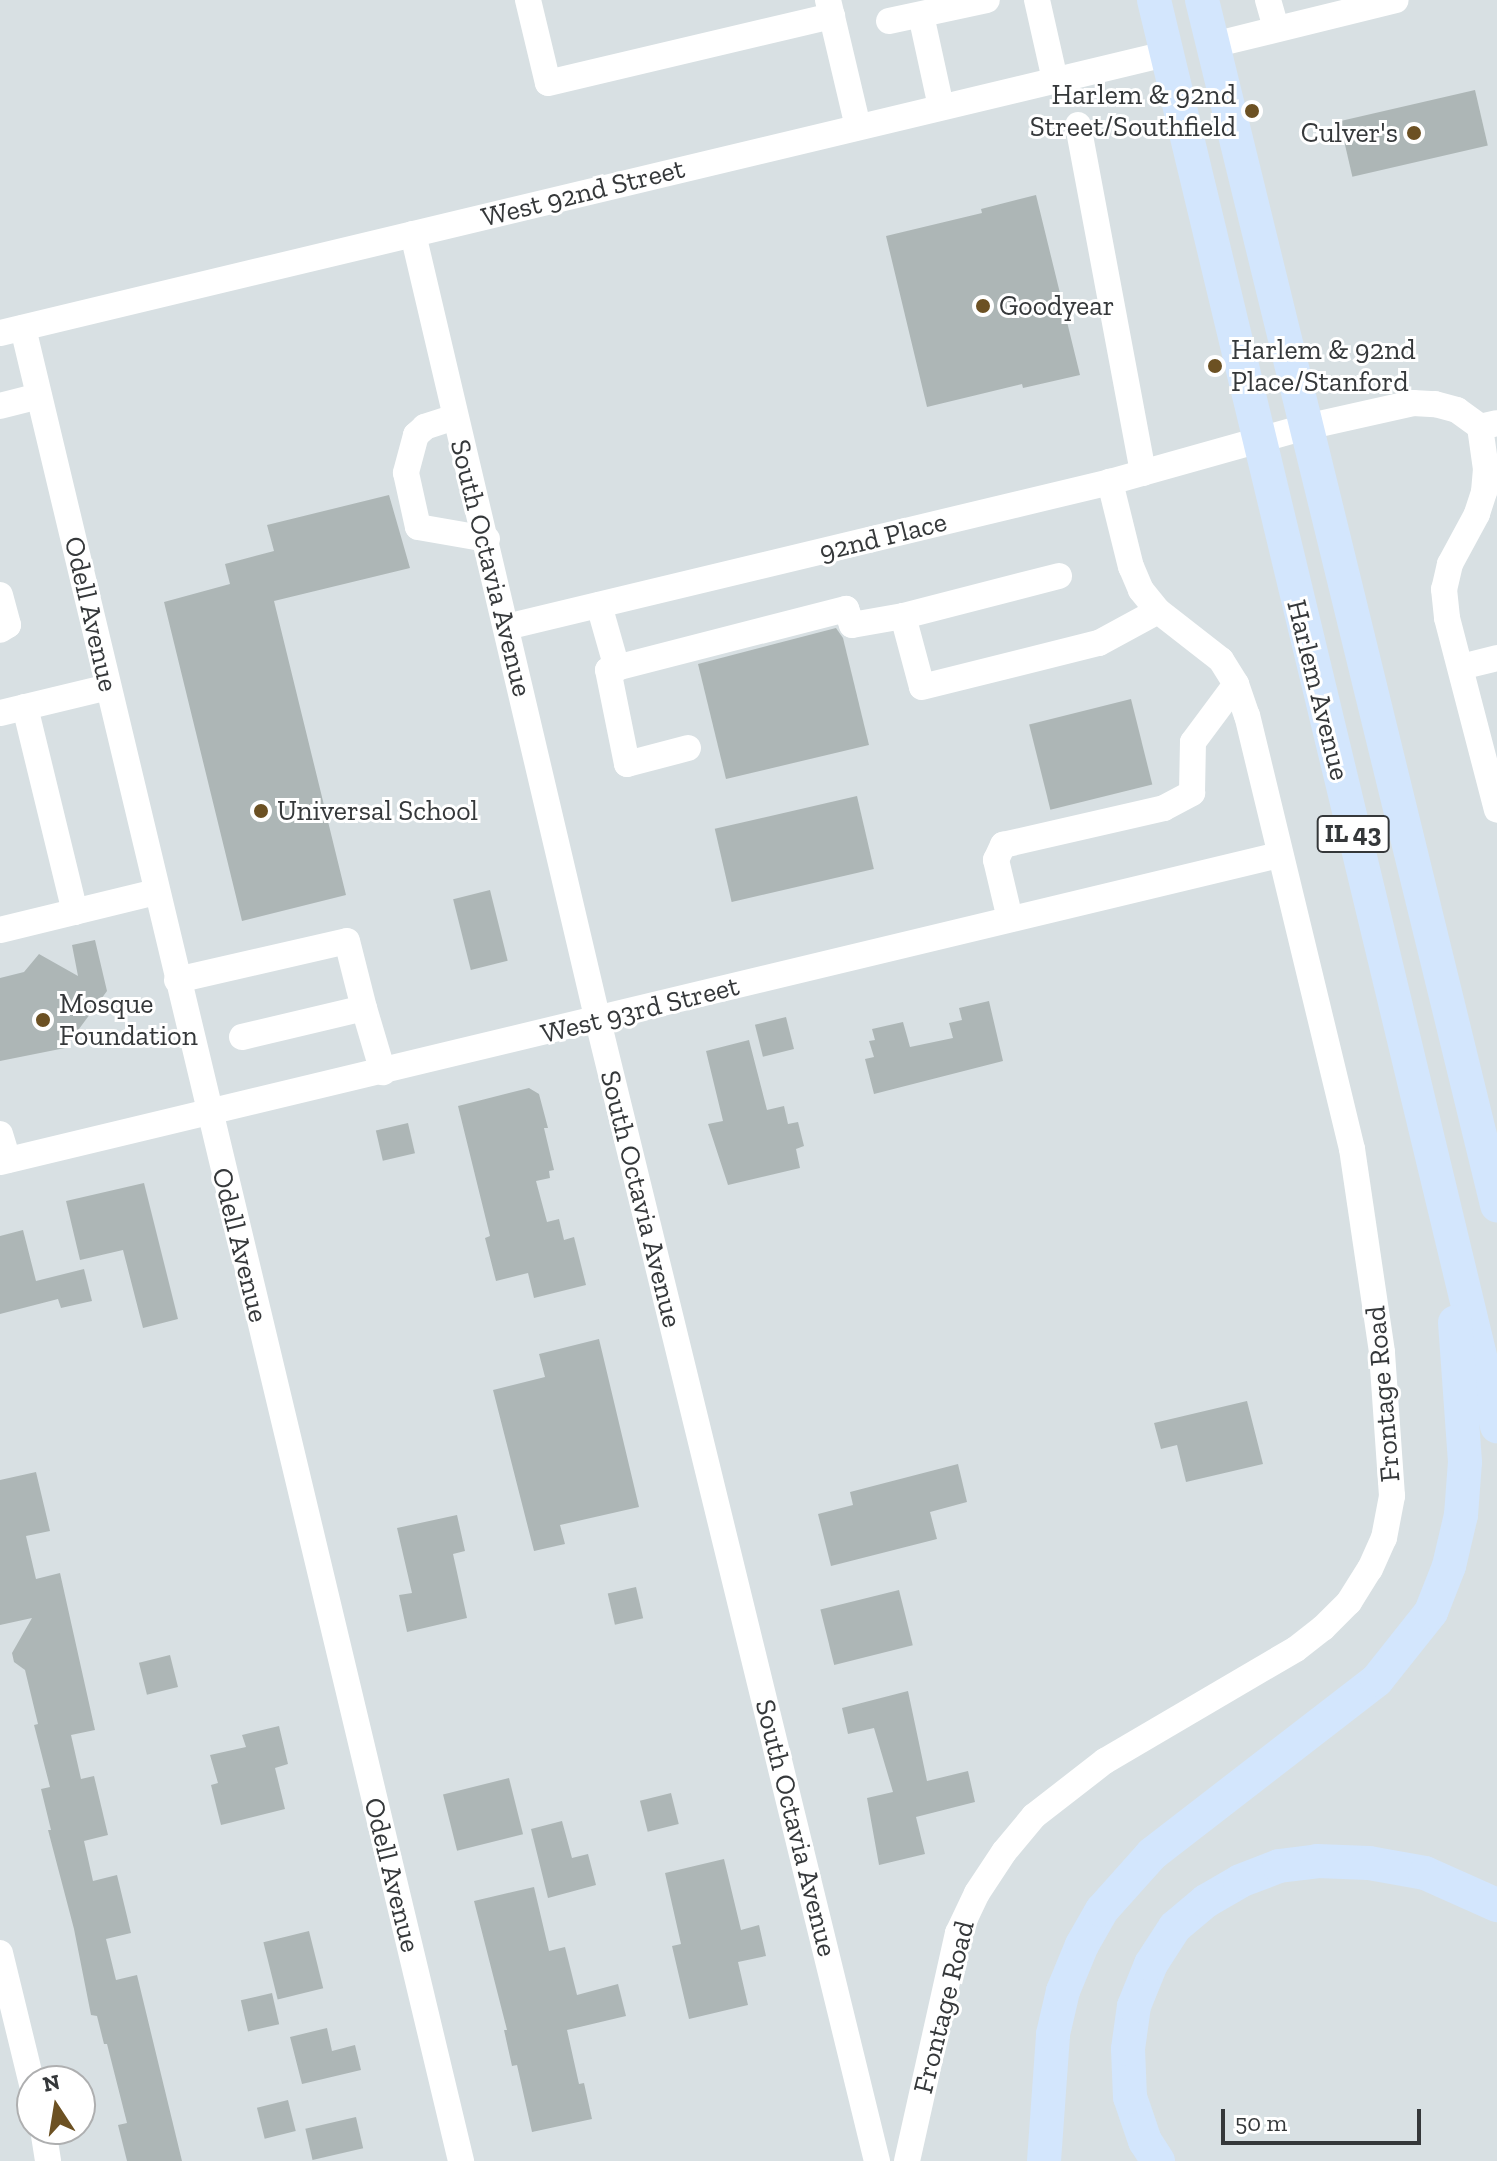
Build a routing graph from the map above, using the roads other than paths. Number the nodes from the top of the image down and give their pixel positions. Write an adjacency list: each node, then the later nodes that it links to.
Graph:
1 (528, 0): 8 (street)
2 (987, 0): 9 (street)
3 (1037, 0): 14 (street)
4 (1154, 0): 13 (main road, Harlem Avenue / IL 43)
5 (1202, 0): 12 (main road, Harlem Avenue / IL 43)
6 (1268, 0): 11 (street)
7 (1390, 1): 11 (street)
8 (830, 8): 17 (street)
9 (921, 15): 10 (street); 15 (street)
10 (889, 21)
11 (1276, 28): 12 (street)
12 (1213, 45): 24 (main road, Harlem Avenue / IL 43)
13 (1166, 54): 14 (street, West 92nd Street); 25 (main road, Harlem Avenue / IL 43)
14 (1055, 80): 15 (street, West 92nd Street)
15 (941, 107): 17 (street, West 92nd Street)
16 (1078, 125): 26 (street)
17 (858, 127): 18 (street, West 92nd Street)
18 (413, 234): 19 (street, West 92nd Street); 22 (street, South Octavia Avenue)
19 (12, 330): 20 (street, Odell Avenue)
20 (39, 396): 21 (street); 40 (street, Odell Avenue)
21 (0, 406)
22 (455, 417): 28 (street, South Octavia Avenue); 28 (street)
23 (1489, 425): 24 (street, 92nd Place); 37 (street)
24 (1306, 427): 25 (street, 92nd Place); 57 (main road, Harlem Avenue / IL 43)
25 (1258, 441): 26 (street, 92nd Place); 58 (main road, Harlem Avenue / IL 43)
26 (1143, 473): 27 (street, 92nd Place)
27 (1110, 482): 31 (street, 92nd Place); 32 (street, Frontage Road)
28 (487, 539): 34 (street, South Octavia Avenue)
29 (1059, 576): 33 (street)
30 (0, 595): 35 (street)
31 (599, 605): 34 (street, 92nd Place); 38 (street)
32 (1158, 611): 33 (street); 39 (street, Frontage Road)
33 (903, 616): 38 (street)
34 (506, 627): 51 (street, South Octavia Avenue)
35 (0, 630)
36 (1497, 658): 37 (street)
37 (1461, 667): 43 (street)
38 (617, 668): 42 (street)
39 (1236, 684): 44 (street, Frontage Road); 47 (street)
40 (108, 687): 41 (street); 45 (street, Odell Avenue)
41 (12, 710): 46 (street)
42 (688, 748)
43 (1497, 810)
44 (1279, 855): 47 (street, West 93rd Street); 65 (street, Frontage Road)
45 (156, 892): 46 (street); 49 (street, Odell Avenue)
46 (75, 912): 48 (street)
47 (1010, 919): 51 (street, West 93rd Street)
48 (0, 930)
49 (177, 980): 50 (street); 54 (street, Odell Avenue)
50 (364, 1008): 52 (street); 53 (street)
51 (598, 1021): 53 (street, West 93rd Street); 64 (street, South Octavia Avenue)
52 (242, 1037)
53 (383, 1072): 54 (street, West 93rd Street)
54 (209, 1114): 56 (street, West 93rd Street); 63 (street, Odell Avenue)
55 (0, 1134): 56 (street)
56 (4, 1161)
57 (1497, 1205)
58 (1448, 1226): 59 (main road, Harlem Avenue / IL 43); 66 (main road)
59 (1497, 1426)
60 (1497, 1905): 67 (main road)
61 (0, 1953): 62 (street)
62 (27, 2065)
63 (461, 2161)
64 (877, 2161)
65 (907, 2161)
66 (1044, 2161)
67 (1158, 2161)

